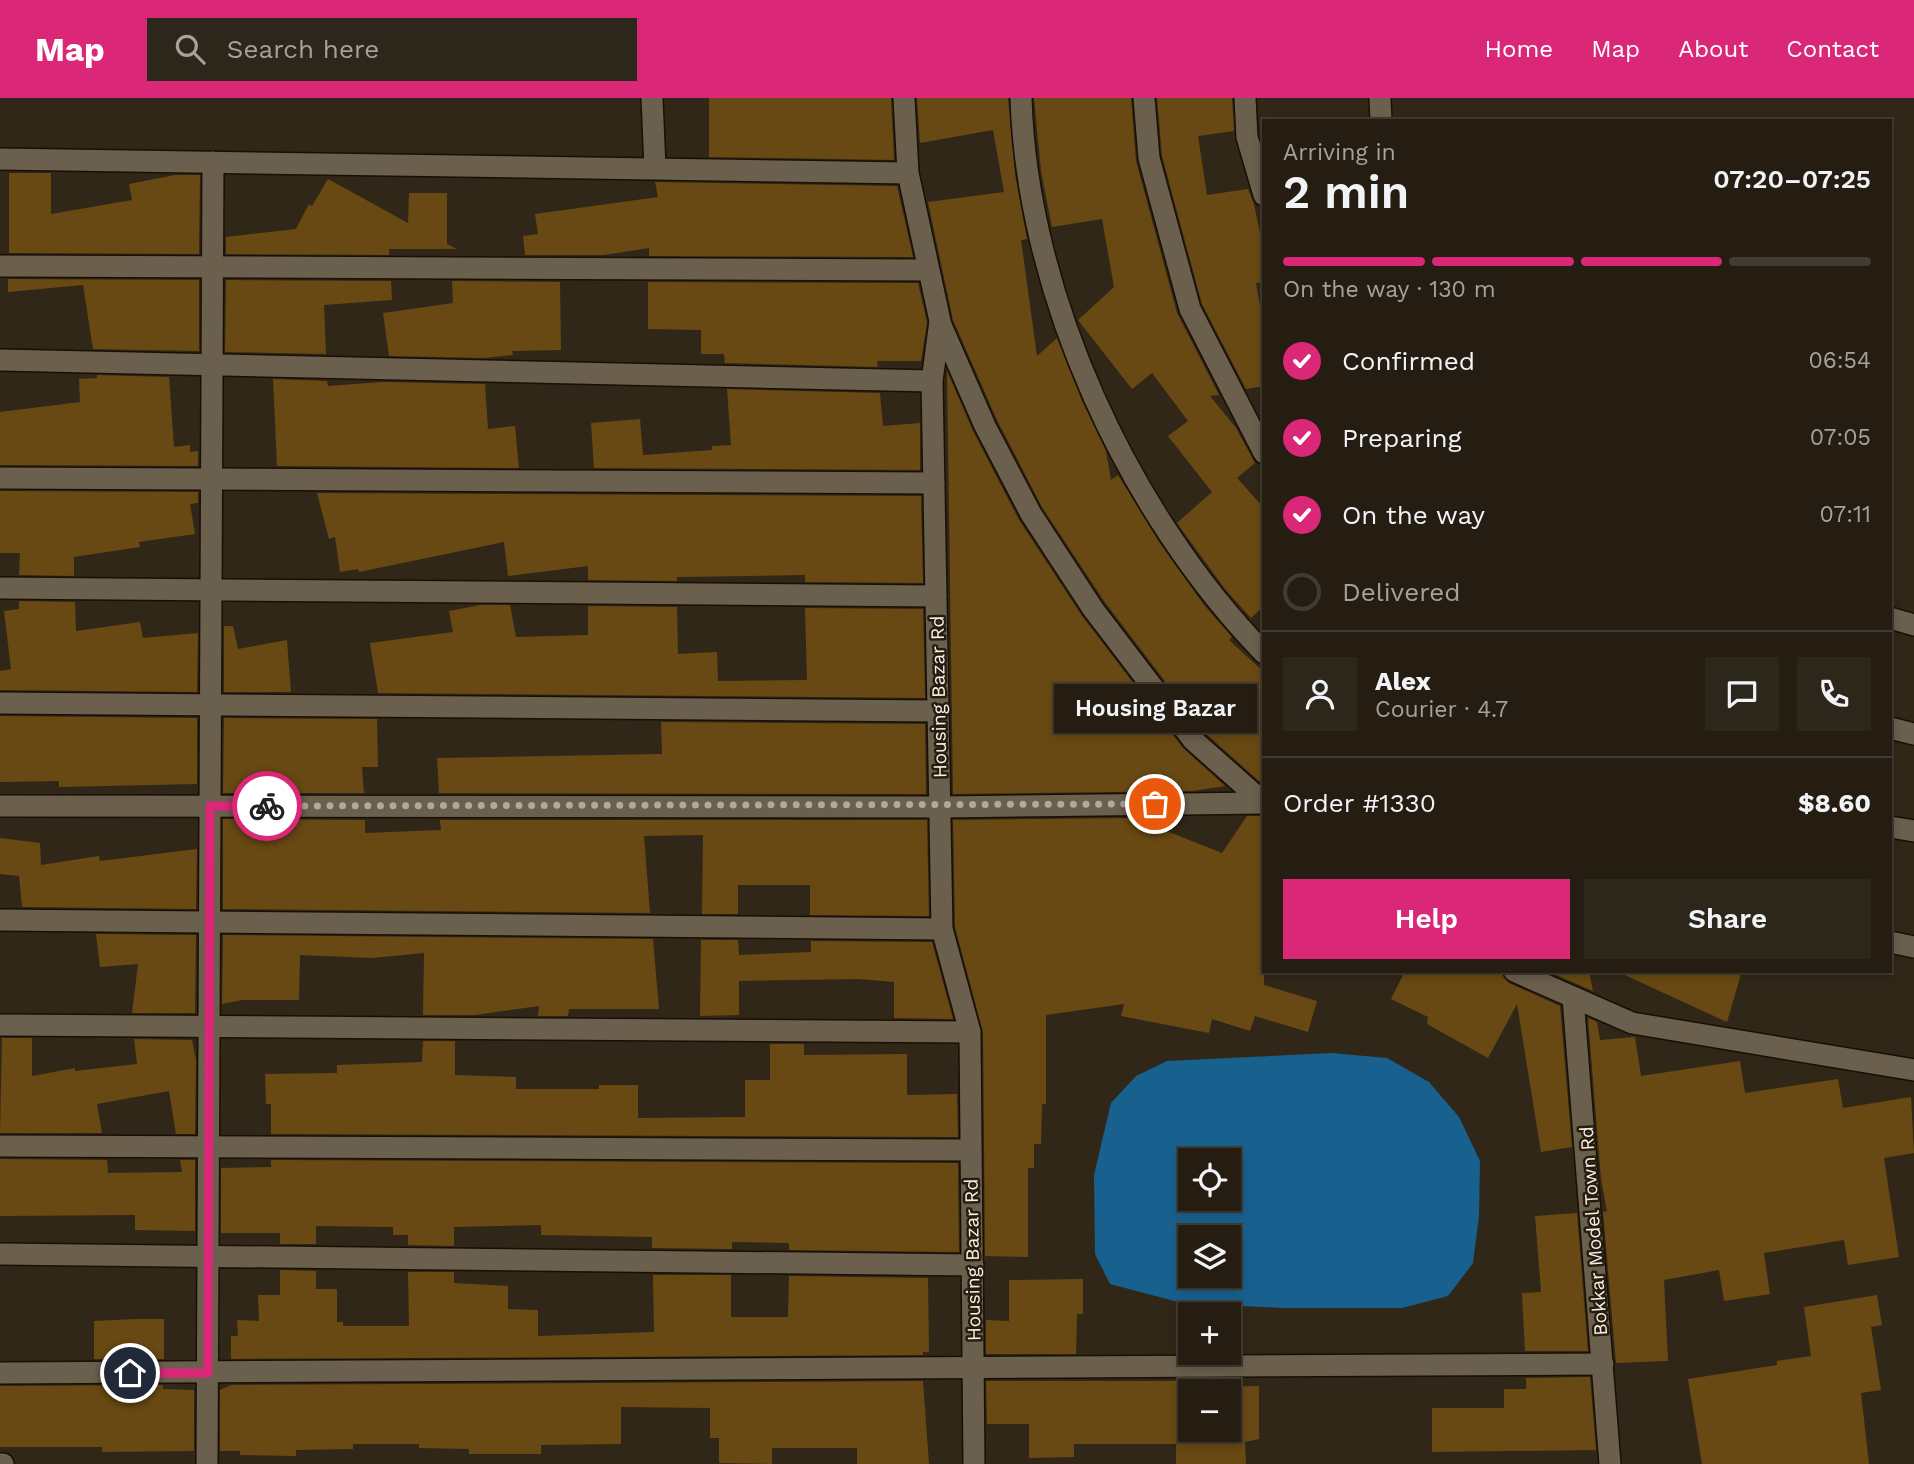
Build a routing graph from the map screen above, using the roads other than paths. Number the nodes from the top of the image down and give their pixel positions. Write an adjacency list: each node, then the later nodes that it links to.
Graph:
1 (652, 98): 10 (street)
2 (904, 98): 11 (street, Housing Bazar Rd)
3 (1021, 98): 29 (street)
4 (1144, 98): 20 (street)
5 (1245, 98): 12 (street)
6 (1380, 98): 7 (street)
7 (1381, 119)
8 (0, 159): 9 (street)
9 (213, 162): 10 (street); 14 (street)
10 (655, 168): 11 (street)
11 (908, 173): 15 (street, Housing Bazar Rd)
12 (1262, 188)
13 (0, 266): 14 (street)
14 (213, 267): 15 (street); 18 (street)
15 (926, 270): 16 (street, Housing Bazar Rd)
16 (940, 321): 19 (street, Housing Bazar Rd); 35 (street)
17 (0, 360): 18 (street)
18 (212, 365): 19 (street); 22 (street)
19 (932, 381): 23 (street, Housing Bazar Rd)
20 (1262, 449)
21 (0, 478): 22 (street)
22 (212, 480): 23 (street); 25 (street)
23 (934, 483): 26 (street, Housing Bazar Rd)
24 (0, 588): 25 (street)
25 (211, 590): 26 (street); 31 (street)
26 (936, 596): 32 (street, Housing Bazar Rd)
27 (1892, 619): 28 (street)
28 (1914, 625)
29 (1262, 651)
30 (0, 703): 31 (street)
31 (211, 704): 32 (street); 38 (street)
32 (938, 711): 39 (street, Housing Bazar Rd)
33 (1892, 728): 34 (street)
34 (1914, 734)
35 (1262, 802)
36 (1262, 803): 39 (street)
37 (0, 806): 38 (street)
38 (210, 806): 39 (street); 43 (street)
39 (940, 807): 44 (street, Housing Bazar Rd)
40 (1892, 827): 41 (street)
41 (1914, 831)
42 (0, 920): 43 (street)
43 (210, 922): 44 (street); 50 (street)
44 (942, 929): 51 (street, Housing Bazar Rd)
45 (1892, 942): 46 (street)
46 (1914, 947)
47 (1518, 973): 48 (street)
48 (1573, 998): 52 (street); 59 (street, Bokkar Model Town Rd)
49 (0, 1025): 50 (street)
50 (209, 1028): 51 (street); 54 (street)
51 (970, 1032): 55 (street, Housing Bazar Rd)
52 (1914, 1070)
53 (0, 1146): 54 (street)
54 (209, 1147): 55 (street); 57 (street)
55 (970, 1150): 58 (street, Housing Bazar Rd)
56 (0, 1254): 57 (street)
57 (208, 1258): 58 (street); 62 (street)
58 (973, 1265): 60 (street, Housing Bazar Rd)
59 (1603, 1364): 60 (street); 65 (street, Bokkar Model Town Rd)
60 (973, 1368): 62 (street); 64 (street, Housing Bazar Rd)
61 (0, 1373): 62 (street)
62 (208, 1373): 63 (street)
63 (207, 1464)
64 (974, 1464)
65 (1610, 1464)

